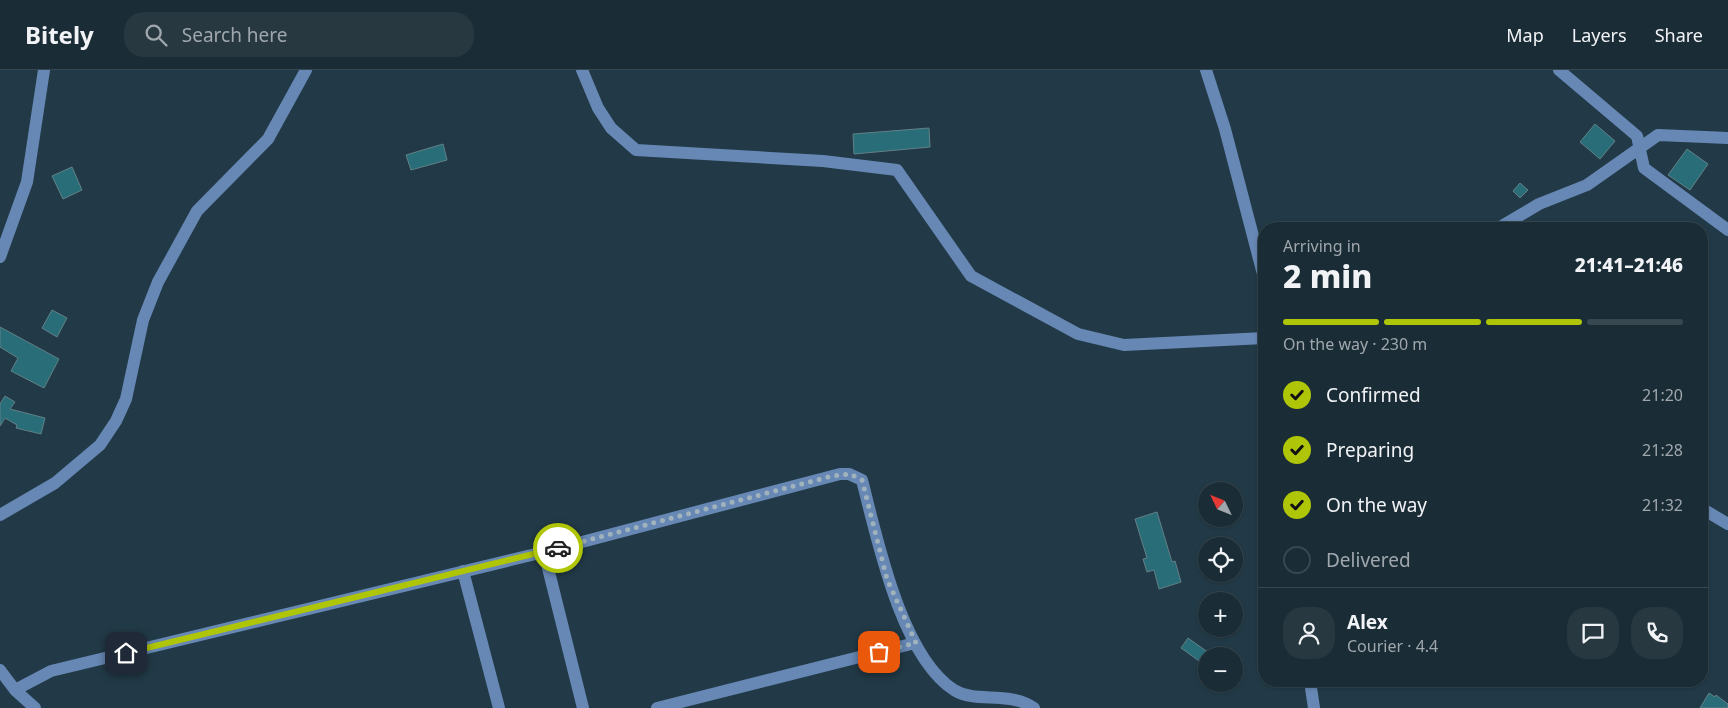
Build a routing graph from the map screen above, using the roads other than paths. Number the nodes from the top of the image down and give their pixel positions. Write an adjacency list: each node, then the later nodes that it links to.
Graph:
1 (44, 70): 11 (street)
2 (306, 70): 14 (street)
3 (582, 70): 12 (street)
4 (1206, 70): 10 (street)
5 (1559, 70): 7 (street)
6 (1728, 138): 7 (street)
7 (1638, 149): 8 (street); 9 (street)
8 (1509, 222)
9 (1728, 230)
10 (1258, 255)
11 (0, 257)
12 (1258, 338)
13 (1708, 512): 15 (street)
14 (0, 515)
15 (1728, 524)
16 (544, 552): 17 (street); 18 (street); 24 (street)
17 (463, 571): 21 (street); 23 (street)
18 (916, 643): 25 (street); 26 (street)
19 (0, 670): 21 (street)
20 (1311, 687): 27 (street)
21 (16, 690): 22 (street)
22 (34, 708)
23 (499, 708)
24 (583, 708)
25 (657, 708)
26 (1034, 708)
27 (1314, 708)

